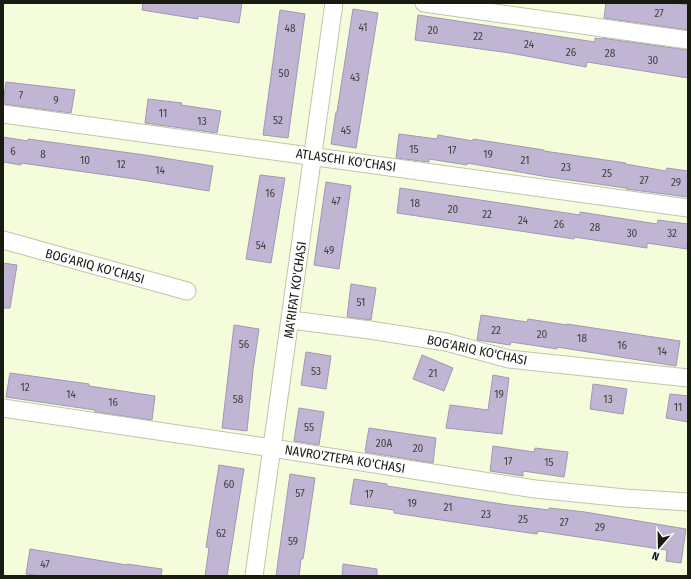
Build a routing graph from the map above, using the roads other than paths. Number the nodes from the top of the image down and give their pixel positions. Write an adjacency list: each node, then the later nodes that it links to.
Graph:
1 (334, 3): 5 (street, MA'RIFAT KO'CHASI)
2 (424, 3): 3 (street)
3 (688, 40)
4 (3, 114): 5 (street, ATLASCHI KO'CHASI)
5 (313, 156): 6 (street, ATLASCHI KO'CHASI); 9 (street, MA'RIFAT KO'CHASI)
6 (688, 208)
7 (3, 240): 8 (street, BOG'ARIQ KO'CHASI)
8 (187, 291)
9 (291, 320): 10 (street, BOG'ARIQ KO'CHASI); 12 (street, MA'RIFAT KO'CHASI)
10 (688, 378)
11 (3, 408): 12 (street, NAVRO'ZTEPA KO'CHASI)
12 (272, 448): 13 (street, NAVRO'ZTEPA KO'CHASI); 14 (street, MA'RIFAT KO'CHASI)
13 (688, 502)
14 (254, 576)

